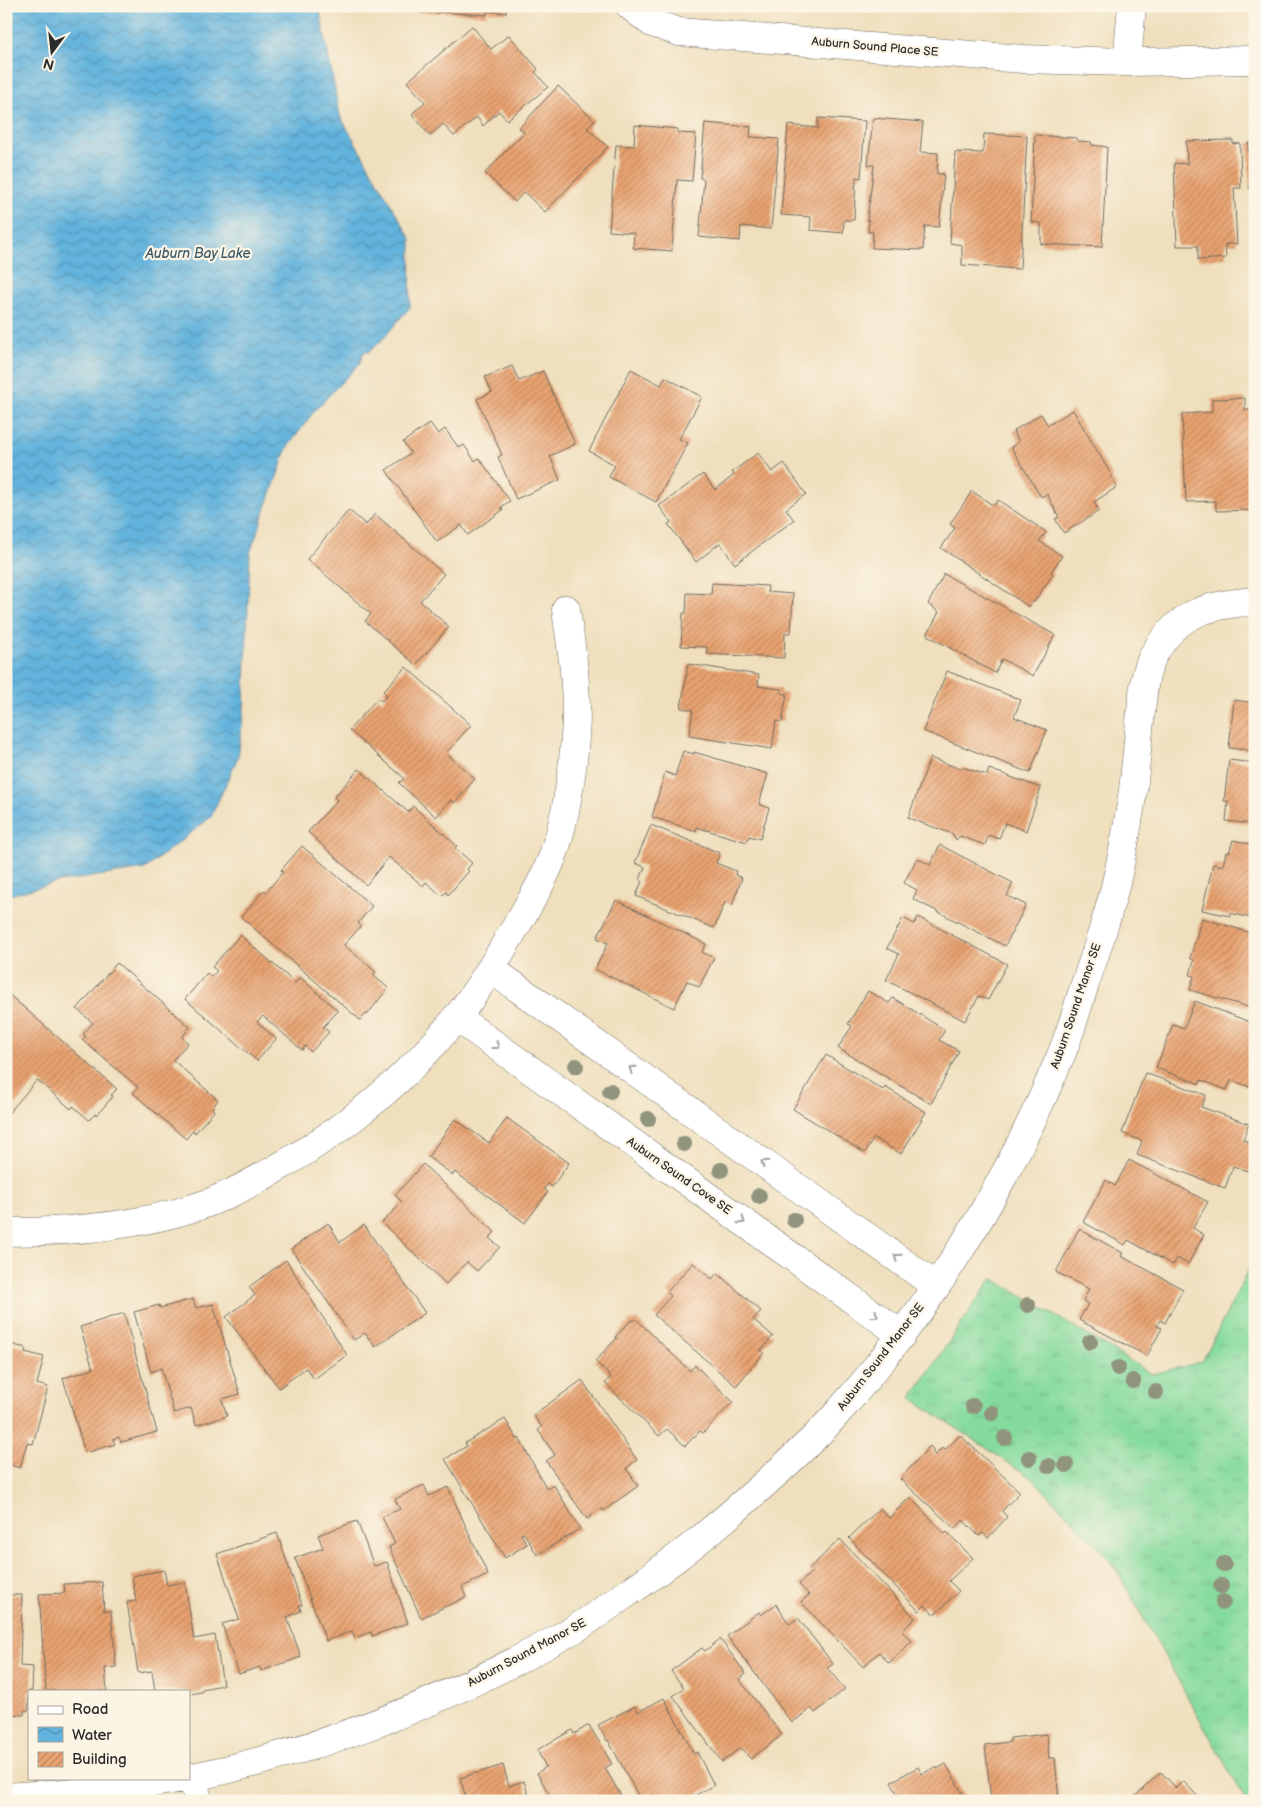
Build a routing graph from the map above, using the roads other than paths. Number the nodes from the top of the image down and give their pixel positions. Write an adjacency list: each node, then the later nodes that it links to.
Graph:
1 (630, 6): 4 (street, Auburn Sound Place SE)
2 (1132, 6): 4 (street)
3 (1255, 60): 4 (street, Auburn Sound Place SE)
4 (1127, 62)
5 (1255, 601): 10 (street, Auburn Sound Manor SE)
6 (566, 609): 7 (street)
7 (491, 969): 8 (street); 10 (street, one-way to 7)
8 (456, 1017): 9 (street); 11 (street, Auburn Sound Cove SE, one-way to 11)
9 (6, 1232)
10 (936, 1286): 11 (street, Auburn Sound Manor SE)
11 (902, 1335): 12 (street, Auburn Sound Manor SE)
12 (191, 1783): 13 (street, Auburn Sound Manor SE)
13 (6, 1797)

